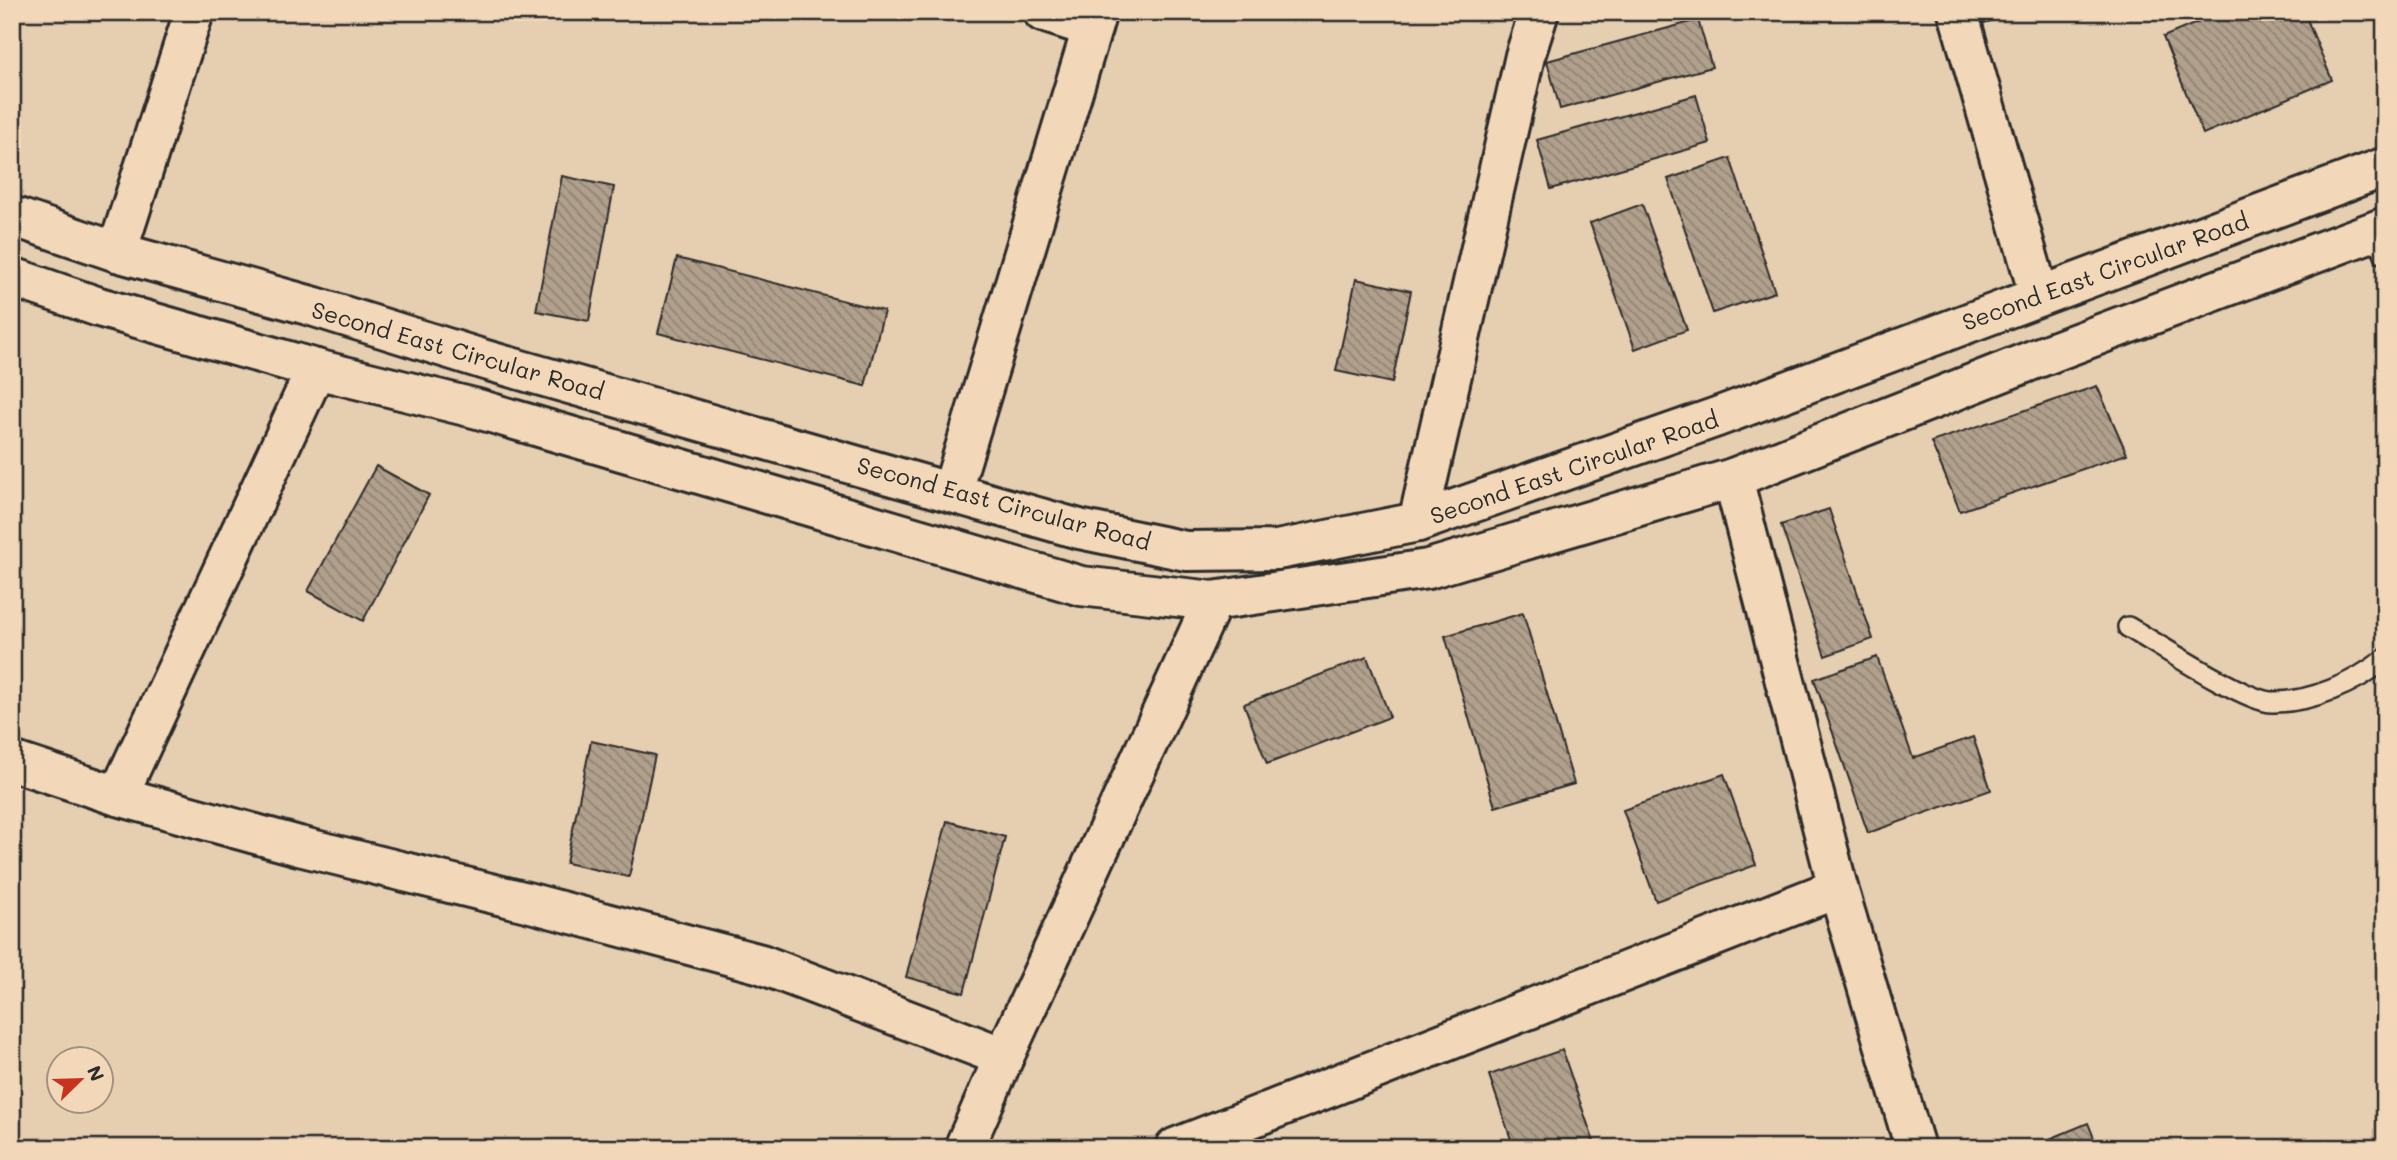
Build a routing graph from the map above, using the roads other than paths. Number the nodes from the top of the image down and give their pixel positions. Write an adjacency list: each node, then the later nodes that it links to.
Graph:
1 (194, 12): 9 (street)
2 (1043, 12): 5 (street)
3 (1539, 12): 15 (street)
4 (1958, 12): 11 (street)
5 (1095, 20): 14 (street)
6 (2385, 167): 11 (street, Second East Circular Road)
7 (12, 216): 9 (street, Second East Circular Road)
8 (2382, 237): 13 (street)
9 (117, 252): 14 (street, Second East Circular Road)
10 (12, 277): 12 (street)
11 (2039, 295): 15 (street, Second East Circular Road)
12 (316, 369): 16 (street); 20 (street)
13 (1733, 478): 16 (street); 21 (street)
14 (952, 491): 15 (street, Second East Circular Road)
15 (1418, 522)
16 (1213, 601): 22 (street)
17 (2129, 627): 18 (lane)
18 (2385, 659)
19 (12, 761): 20 (street)
20 (118, 796): 22 (street)
21 (1838, 888): 24 (street); 25 (street)
22 (1004, 1056): 23 (street)
23 (964, 1148)
24 (1175, 1148)
25 (1915, 1148)

